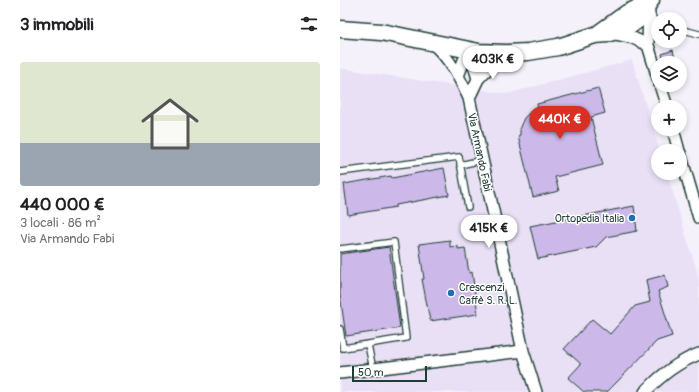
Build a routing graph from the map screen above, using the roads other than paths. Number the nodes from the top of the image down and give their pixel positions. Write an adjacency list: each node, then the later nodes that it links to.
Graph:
1 (650, 2): 2 (lane); 5 (street); 8 (street)
2 (651, 12)
3 (340, 29): 7 (street)
4 (687, 31): 6 (lane)
5 (603, 34): 8 (street); 10 (street)
6 (699, 34)
7 (432, 43): 9 (street); 12 (street, Via Armando Fabi)
8 (648, 45): 11 (street)
9 (470, 51): 10 (street); 12 (street); 13 (street)
10 (506, 53): 13 (street, Via Armando Fabi)
11 (651, 56)
12 (458, 76): 14 (street, Via Armando Fabi)
13 (478, 79): 14 (street, Via Armando Fabi)
14 (469, 98): 15 (street, Via Armando Fabi)
15 (482, 160): 16 (lane); 24 (street, Via Armando Fabi)
16 (460, 165): 17 (lane); 19 (lane)
17 (340, 172)
18 (687, 176): 20 (street)
19 (468, 208)
20 (699, 218)
21 (340, 249): 23 (lane)
22 (340, 329): 23 (lane)
23 (368, 345): 26 (lane)
24 (523, 351): 26 (street); 28 (street, Via Armando Fabi)
25 (699, 354): 29 (street)
26 (373, 369): 27 (street)
27 (340, 373)
28 (536, 392)
29 (645, 392)

